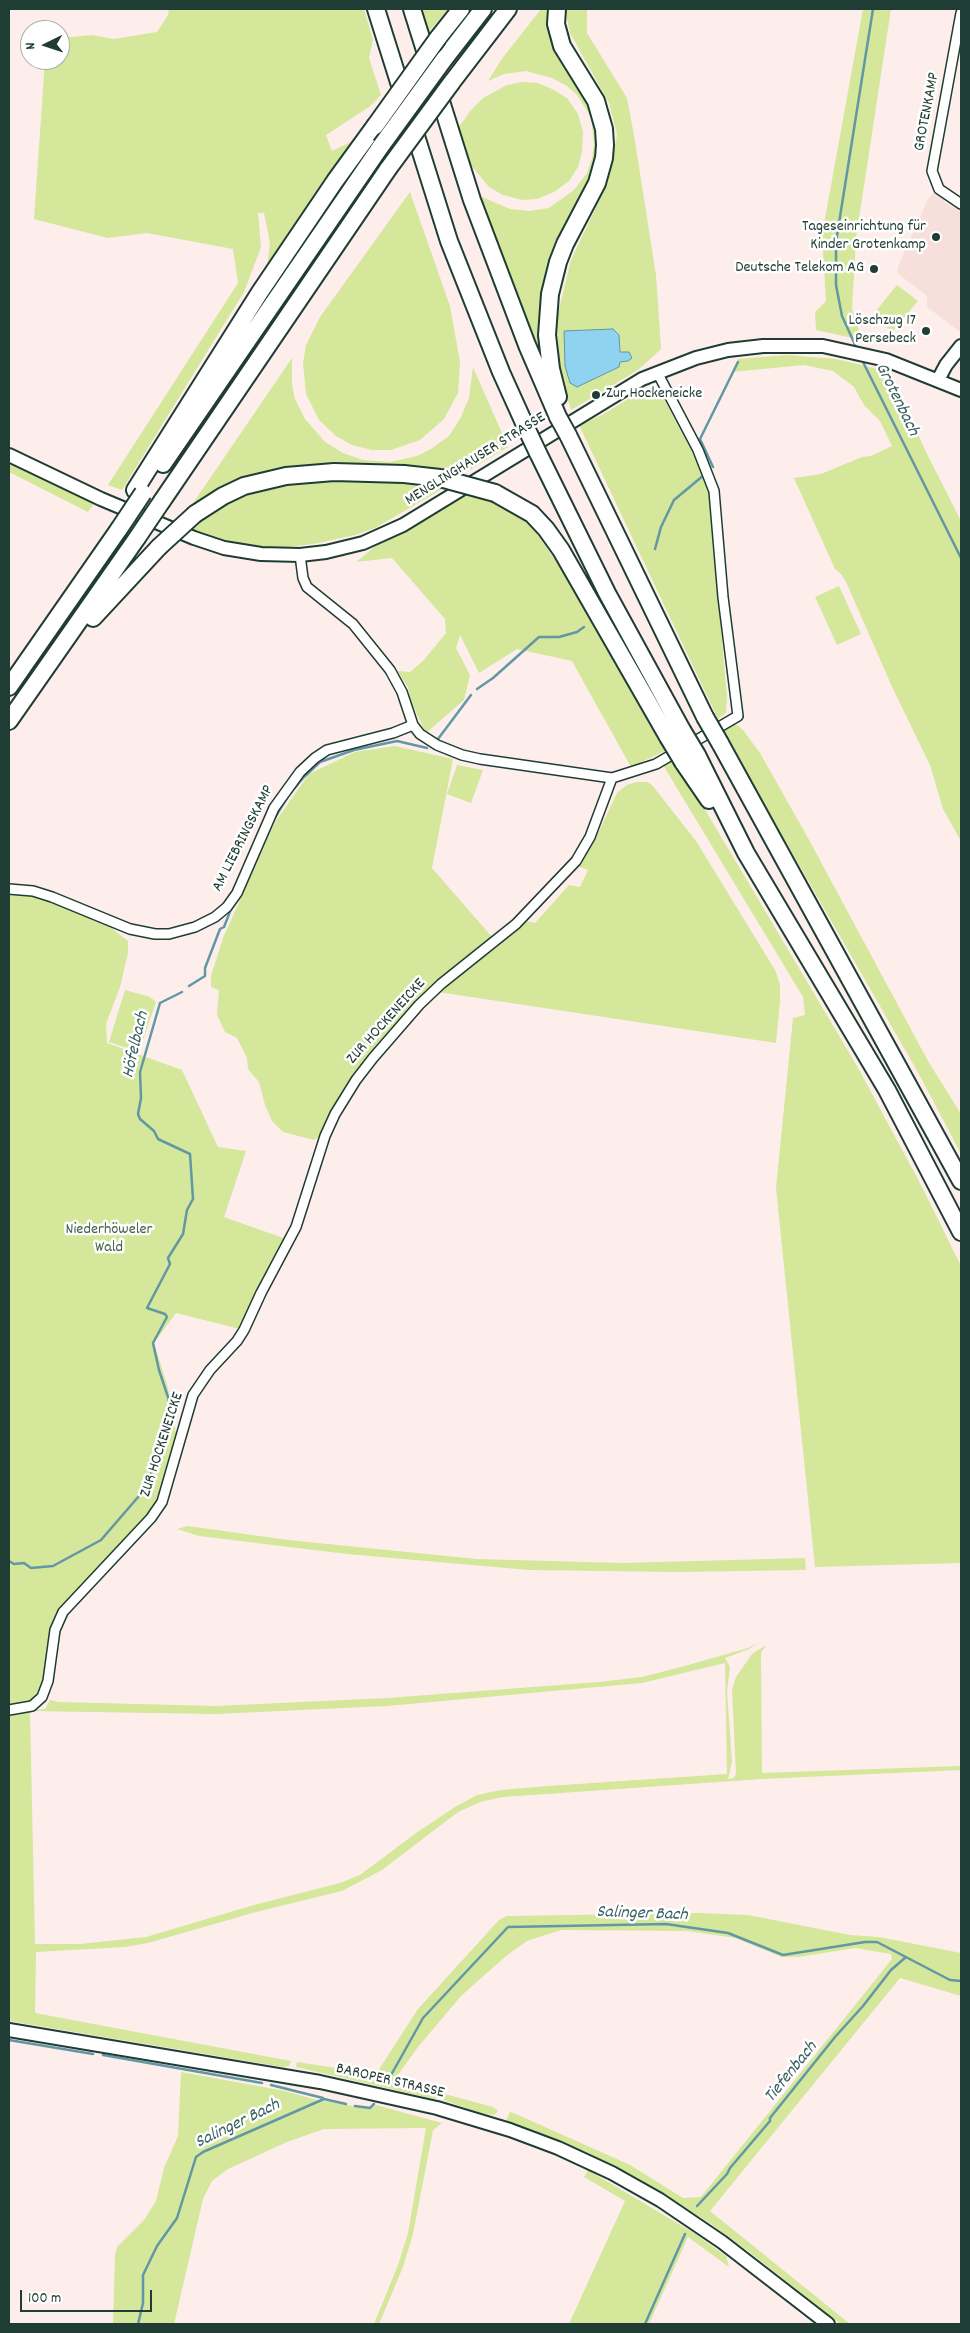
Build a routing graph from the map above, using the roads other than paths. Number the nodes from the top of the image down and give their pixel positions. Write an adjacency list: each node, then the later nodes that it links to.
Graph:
1 (376, 9): 21 (highway, bridge)
2 (412, 9): 13 (highway)
3 (461, 9): 15 (highway, bridge)
4 (483, 9): 15 (highway, bridge)
5 (508, 9): 17 (highway, bridge)
6 (556, 9): 13 (highway)
7 (961, 13): 8 (street, GROTENKAMP)
8 (961, 204)
9 (961, 346): 11 (street)
10 (657, 372): 11 (street, MENGLINGHAUSER STRASSE); 16 (street, MENGLINGHAUSER STRASSE); 22 (street)
11 (938, 380): 12 (street, MENGLINGHAUSER STRASSE)
12 (961, 390)
13 (561, 415): 24 (highway, bridge)
14 (9, 455): 16 (street, MENGLINGHAUSER STRASSE)
15 (139, 492): 18 (highway, bridge)
16 (300, 555): 20 (street)
17 (37, 682): 19 (highway); 21 (highway, bridge)
18 (9, 687)
19 (9, 721)
20 (413, 725): 22 (street); 23 (street, AM LIEBRINGSKAMP)
21 (675, 734): 25 (highway, bridge)
22 (612, 778): 26 (street, ZUR HOCKENEICKE)
23 (9, 889)
24 (961, 1181)
25 (961, 1232)
26 (9, 1710)
27 (9, 2030): 28 (street, BAROPER STRASSE)
28 (828, 2324)

